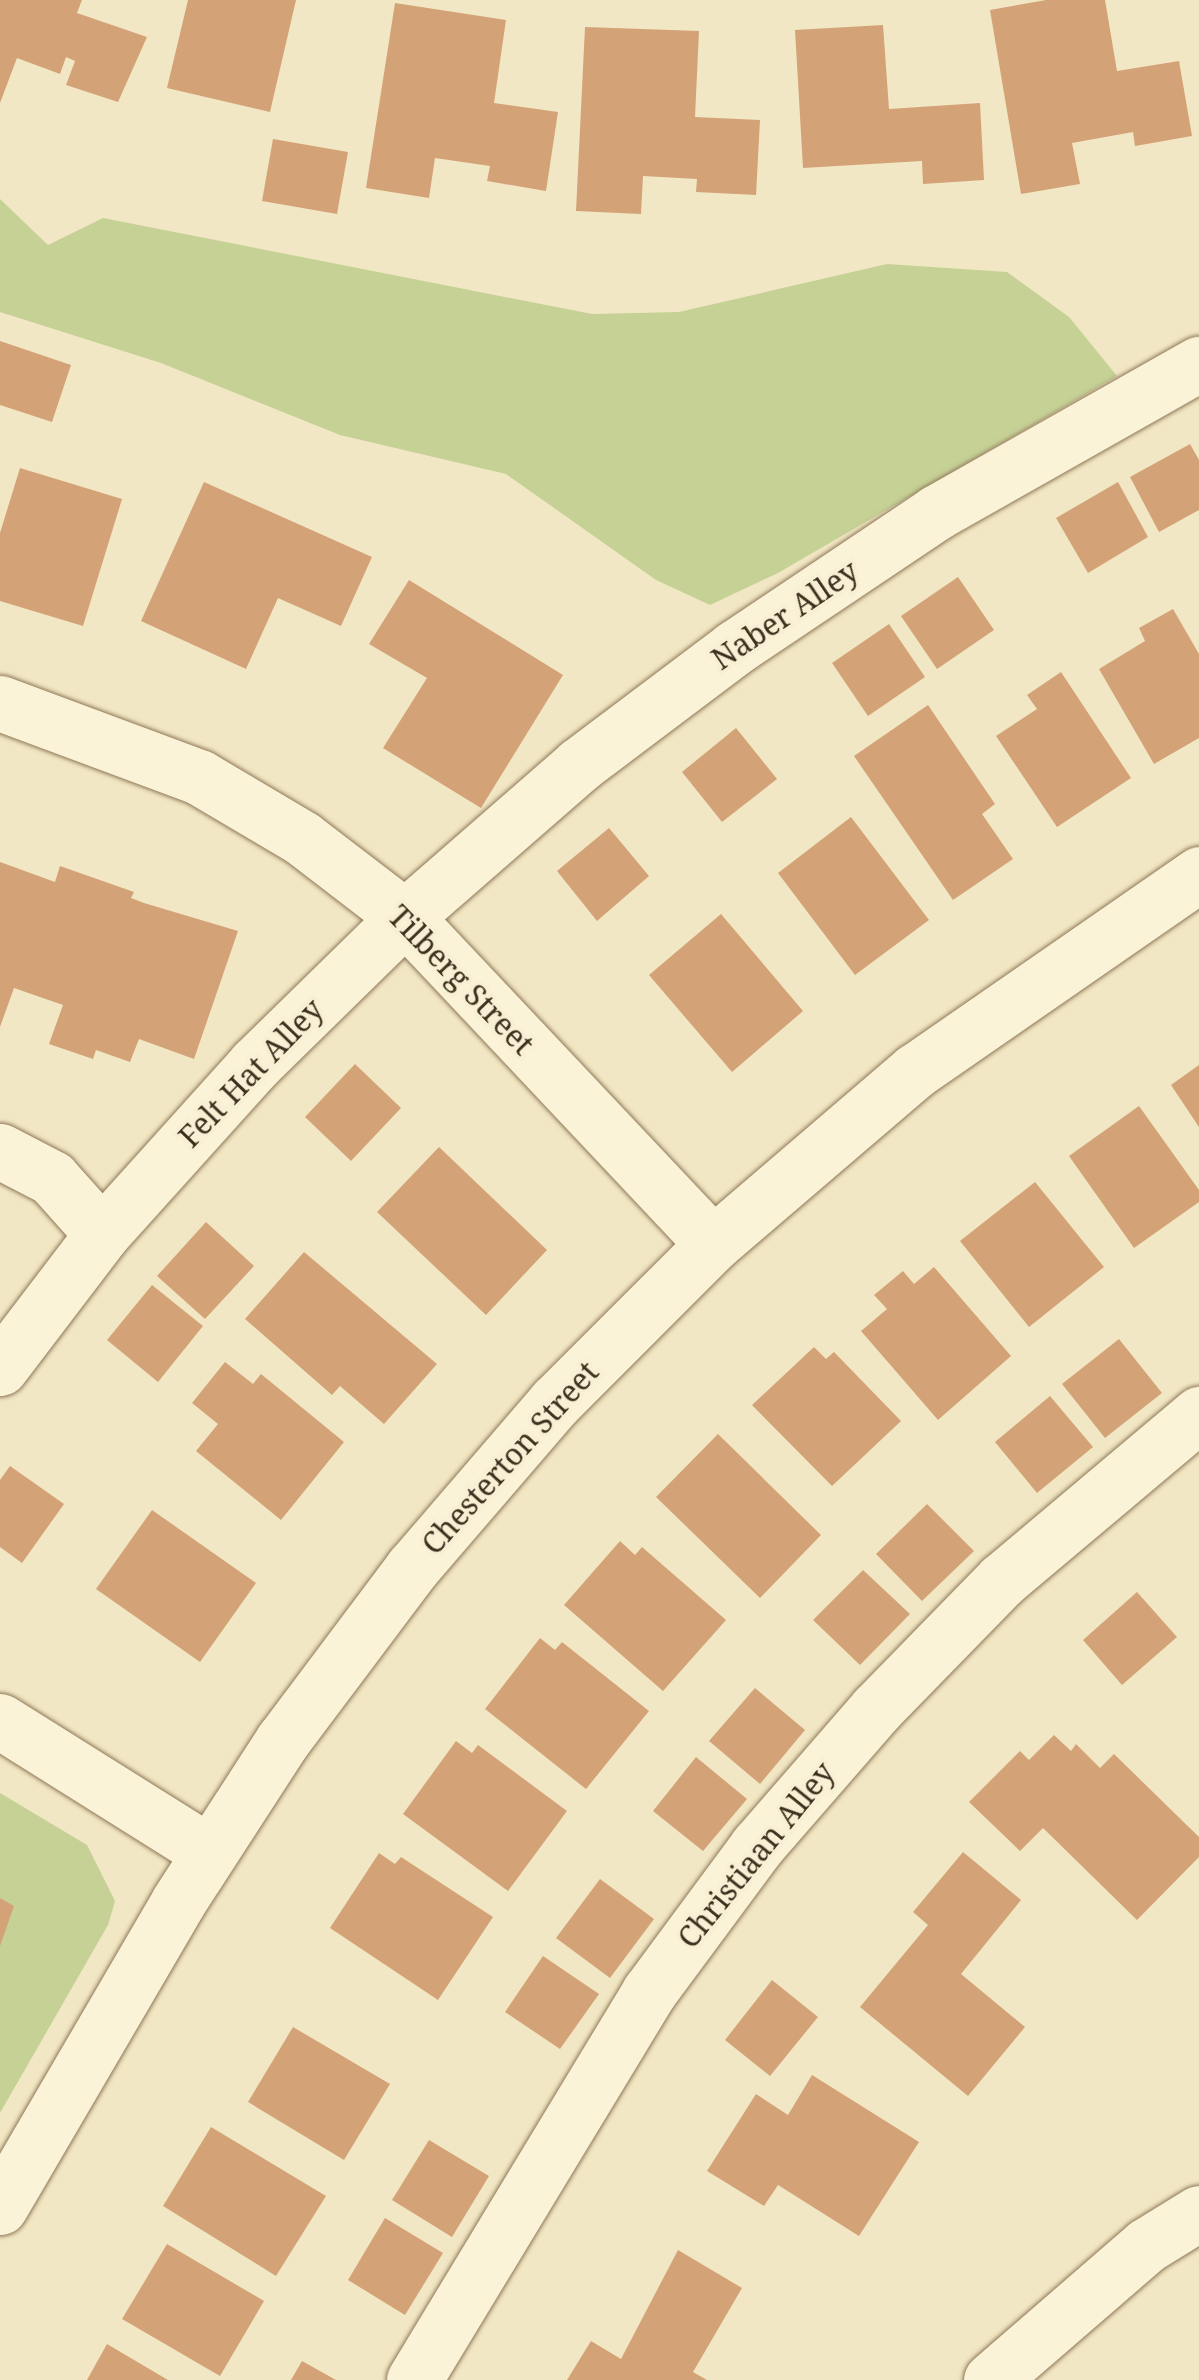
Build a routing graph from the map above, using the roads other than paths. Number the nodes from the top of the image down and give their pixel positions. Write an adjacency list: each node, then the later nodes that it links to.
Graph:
1 (1199, 364): 4 (street, Naber Alley)
2 (0, 703): 4 (street, Tilberg Street)
3 (1199, 874): 7 (street, Chesterton Street)
4 (406, 917): 6 (street, Felt Hat Alley); 7 (street, Tilberg Street)
5 (0, 1151): 6 (street)
6 (102, 1234): 8 (street, Felt Hat Alley)
7 (713, 1244): 11 (street, Chesterton Street)
8 (0, 1368)
9 (1199, 1414): 14 (street, Christiaan Alley)
10 (0, 1721): 11 (street)
11 (209, 1852): 12 (street, Chesterton Street)
12 (0, 2207)
13 (1199, 2213): 15 (street)
14 (414, 2380)
15 (991, 2380)

